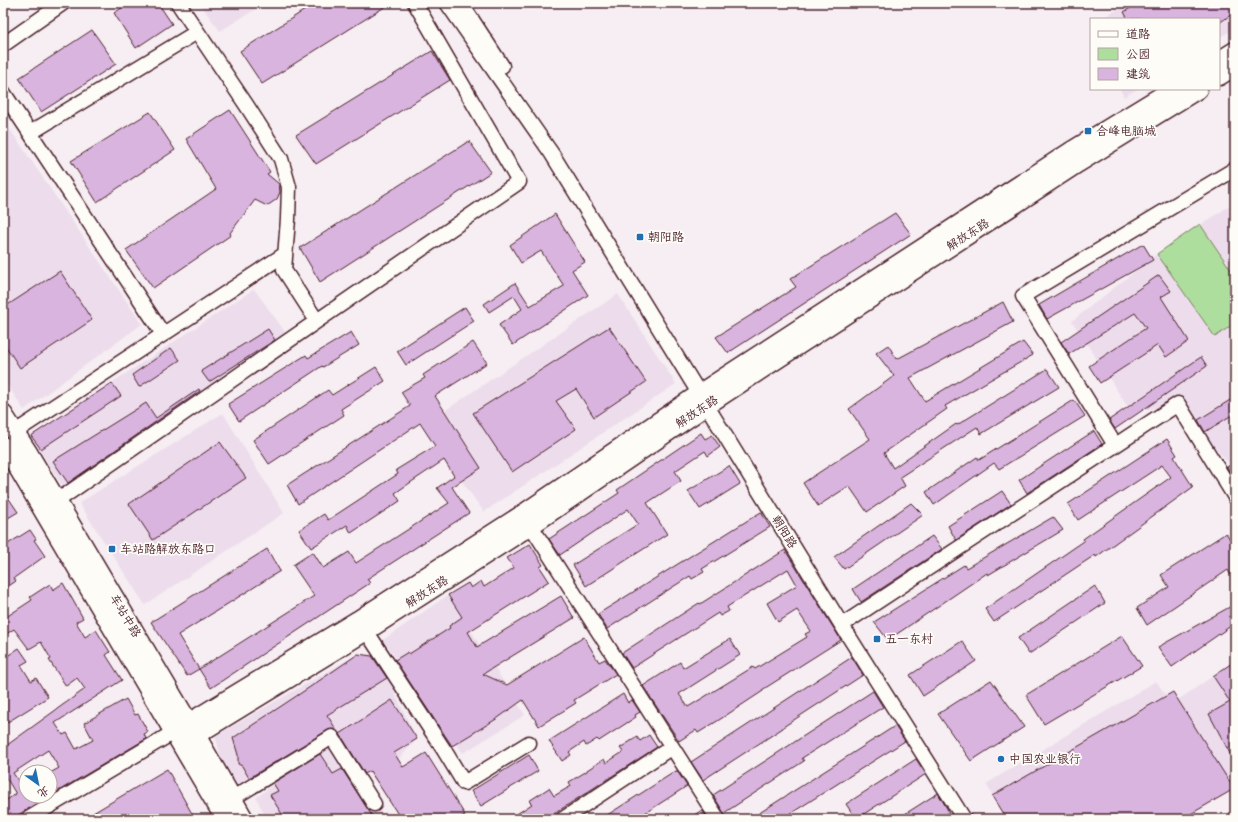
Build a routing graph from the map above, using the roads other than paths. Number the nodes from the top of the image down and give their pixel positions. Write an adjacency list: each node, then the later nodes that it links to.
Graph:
1 (63, 3): 7 (street)
2 (178, 3): 6 (street)
3 (415, 3): 18 (street)
4 (448, 3): 20 (street, 朝阳路)
5 (460, 3): 20 (street, 朝阳路)
6 (197, 32): 15 (street); 17 (street)
7 (3, 45)
8 (1235, 51): 9 (main road)
9 (1220, 60)
10 (1235, 66): 11 (main road)
11 (1220, 75)
12 (1171, 90): 20 (main road, 解放东路)
13 (1196, 90): 20 (main road, 解放东路)
14 (3, 92): 15 (street)
15 (30, 132): 19 (street)
16 (1235, 169): 23 (street)
17 (285, 254): 18 (street); 19 (street)
18 (316, 321): 26 (street)
19 (163, 334): 22 (street)
20 (706, 398): 27 (main road, 解放东路); 28 (street, 朝阳路); 40 (street, 朝阳路)
21 (3, 414): 22 (main road, 车站中路)
22 (15, 432): 26 (main road, 车站中路)
23 (1115, 445): 25 (street); 28 (street)
24 (3, 446): 30 (main road, 车站中路)
25 (1235, 497)
26 (57, 501): 30 (main road, 车站中路)
27 (527, 520): 29 (main road, 解放东路); 32 (street)
28 (848, 621): 41 (street, 朝阳路)
29 (362, 625): 30 (main road, 解放东路); 31 (street)
30 (186, 730): 33 (main road, 车站中路); 35 (street); 36 (main road, 车站中路)
31 (529, 743)
32 (672, 747): 38 (street); 39 (street)
33 (233, 798): 34 (street); 37 (main road, 车站中路)
34 (374, 804)
35 (28, 819)
36 (225, 819)
37 (244, 819)
38 (563, 819)
39 (718, 819)
40 (964, 819)
41 (973, 819)

